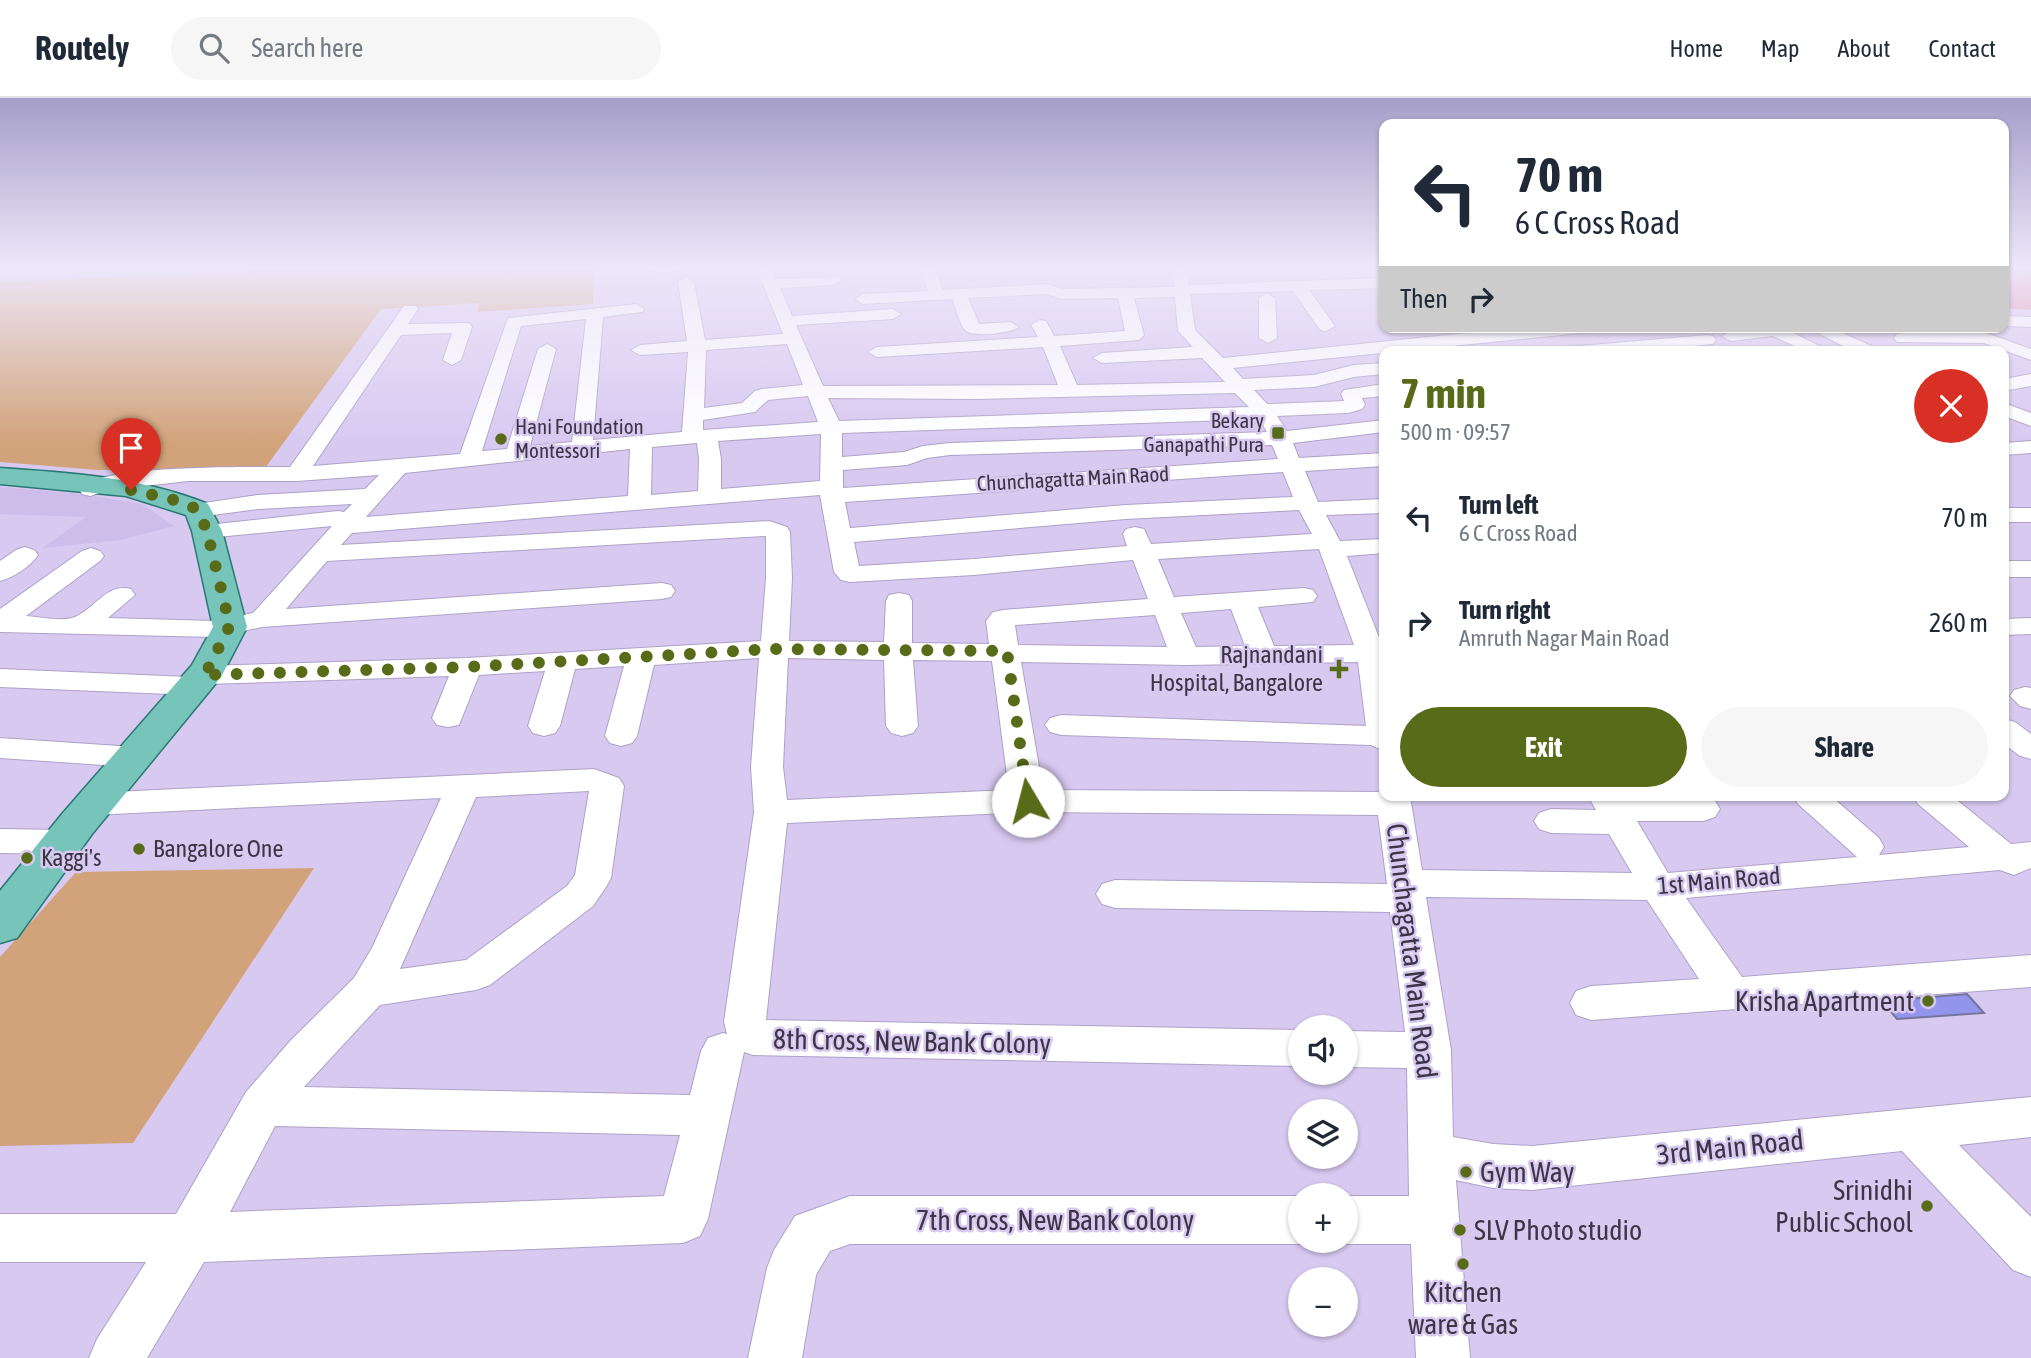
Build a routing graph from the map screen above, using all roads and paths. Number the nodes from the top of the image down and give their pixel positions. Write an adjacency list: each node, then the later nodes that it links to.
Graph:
1 (398, 326): 15 (street)
2 (514, 326): 50 (street)
3 (595, 326): 48 (street)
4 (636, 326): 16 (street)
5 (691, 326): 38 (street)
6 (789, 326): 17 (street)
7 (804, 326): 17 (street)
8 (868, 326): 14 (street)
9 (972, 326): 18 (street)
10 (1133, 326): 14 (street)
11 (1186, 326): 40 (street)
12 (1262, 326): 19 (street)
13 (464, 328): 15 (street); 41 (street)
14 (1047, 329): 18 (street); 42 (street)
15 (395, 330): 69 (street)
16 (636, 330)
17 (790, 330): 38 (street); 52 (street)
18 (973, 330): 24 (street)
19 (1376, 330)
20 (1479, 333): 29 (street)
21 (1751, 333): 25 (street)
22 (1780, 333): 31 (street)
23 (1827, 333): 32 (street)
24 (906, 334)
25 (1731, 337)
26 (1707, 340): 30 (street)
27 (1225, 342): 40 (street)
28 (1936, 344): 33 (street)
29 (1385, 346)
30 (1645, 346)
31 (1809, 346)
32 (1857, 346)
33 (2007, 346)
34 (1379, 347): 40 (street)
35 (2009, 347): 39 (street)
36 (547, 349): 49 (street)
37 (640, 350): 38 (street)
38 (696, 353): 43 (street); 60 (street)
39 (2031, 355)
40 (1212, 357): 42 (street); 46 (street); 51 (street)
41 (452, 360)
42 (1065, 360): 53 (street)
43 (657, 363)
44 (2009, 364): 47 (street)
45 (1379, 368): 51 (street)
46 (1169, 370)
47 (2031, 373)
48 (590, 376): 49 (street); 63 (street)
49 (538, 381): 50 (street); 64 (street)
50 (493, 384): 65 (street)
51 (1240, 386): 53 (street); 56 (street)
52 (816, 390): 53 (street); 58 (street); 60 (street)
53 (1069, 391)
54 (1379, 391): 56 (street)
55 (2009, 411): 57 (street)
56 (1264, 412): 58 (street); 61 (street)
57 (2031, 420)
58 (831, 427): 60 (street); 72 (street)
59 (1379, 427): 61 (street)
60 (697, 429): 62 (street); 75 (street)
61 (1279, 438): 67 (street); 72 (street)
62 (641, 441): 63 (street); 77 (street)
63 (582, 447): 64 (street)
64 (517, 453): 65 (street)
65 (469, 458): 68 (street)
66 (1379, 459): 67 (street, Chunchagatta Main Raod)
67 (1289, 465): 70 (street, Chunchagatta Main Raod); 78 (street)
68 (398, 467): 69 (street); 76 (street)
69 (297, 474): 73 (street)
70 (1111, 478): 74 (street, Chunchagatta Main Raod); 80 (street)
71 (0, 479): 73 (main road)
72 (831, 482): 74 (street, Chunchagatta Main Raod); 75 (street); 86 (street)
73 (98, 487): 84 (main road); 108 (main road)
74 (940, 488): 83 (street)
75 (709, 495): 77 (street)
76 (374, 496): 84 (street); 85 (street)
77 (639, 502): 85 (street)
78 (1308, 506): 79 (street); 80 (street); 87 (street)
79 (1379, 506)
80 (1126, 512): 83 (street); 89 (street)
81 (2009, 514): 82 (street)
82 (2031, 515)
83 (955, 524): 86 (street); 92 (street)
84 (206, 530): 85 (street); 108 (main road)
85 (340, 534): 103 (street); 109 (street)
86 (841, 536): 92 (street)
87 (1329, 545): 88 (street); 89 (street); 102 (street)
88 (1379, 546)
89 (1141, 552): 92 (street); 101 (street)
90 (25, 555): 95 (street)
91 (91, 556): 104 (street)
92 (974, 567)
93 (2009, 569): 94 (street)
94 (2031, 569)
95 (0, 573)
96 (662, 591): 103 (street)
97 (122, 595): 105 (street)
98 (1304, 596): 99 (street)
99 (1241, 600): 101 (street); 113 (street)
100 (899, 601): 110 (street)
101 (1163, 604): 111 (street); 114 (street)
102 (1372, 618): 112 (street)
103 (262, 620): 108 (street)
104 (0, 623): 105 (street)
105 (81, 625): 108 (street)
106 (2031, 626): 107 (street)
107 (2009, 627)
108 (223, 630): 119 (main road)
109 (773, 649): 110 (street); 115 (street); 140 (street)
110 (898, 651): 111 (street); 124 (street)
111 (1007, 651): 114 (street); 133 (street)
112 (1370, 653): 113 (street); 120 (street)
113 (1263, 655): 114 (street)
114 (1185, 656)
115 (641, 657): 116 (street); 127 (street)
116 (562, 662): 117 (street); 123 (street)
117 (467, 667): 119 (street); 121 (street)
118 (0, 678): 119 (street)
119 (199, 681): 130 (main road)
120 (1379, 706)
121 (448, 718)
122 (1060, 725): 125 (street)
123 (544, 726)
124 (902, 726)
125 (1379, 729)
126 (2009, 733): 129 (street)
127 (621, 736)
128 (0, 748): 130 (street)
129 (2031, 749)
130 (134, 757): 137 (main road)
131 (464, 786): 137 (street); 151 (street); 151 (street)
132 (1379, 800): 133 (street)
133 (1028, 801): 140 (street)
134 (1393, 801): 147 (street, Chunchagatta Main Road)
135 (1815, 801): 144 (street)
136 (1937, 801): 145 (street)
137 (93, 804): 143 (main road)
138 (1612, 809): 139 (street); 141 (street); 146 (street)
139 (1703, 809)
140 (771, 812): 154 (street, 8th Cross, New Bank Colony)
141 (1551, 821)
142 (0, 841): 143 (street)
143 (63, 842): 149 (main road)
144 (1866, 847)
145 (2022, 860): 146 (street, 1st Main Road)
146 (1658, 887): 147 (street, 1st Main Road); 152 (street)
147 (1407, 890): 148 (street, 1st Main Road); 156 (street, Chunchagatta Main Road)
148 (1115, 894)
149 (3, 917)
150 (2031, 971): 152 (street)
151 (368, 990): 158 (street)
152 (1731, 994): 153 (street)
153 (1591, 1003)
154 (1288, 1048)
155 (1358, 1049): 156 (street)
156 (1429, 1050): 162 (street, Chunchagatta Main Road)
157 (723, 1051): 159 (street)
158 (262, 1106): 159 (street); 167 (street)
159 (706, 1115): 167 (street)
160 (2031, 1116): 161 (street, 3rd Main Road)
161 (1911, 1128): 162 (street, 3rd Main Road); 168 (street)
162 (1430, 1154): 165 (street, Chunchagatta Main Road)
163 (1288, 1220): 170 (street, 7th Cross, New Bank Colony)
164 (1358, 1220): 165 (street)
165 (1434, 1220): 171 (street, Chunchagatta Main Road)
166 (0, 1238): 167 (street)
167 (190, 1238): 169 (street)
168 (2031, 1252)
169 (116, 1358)
170 (775, 1358)
171 (1443, 1358)

